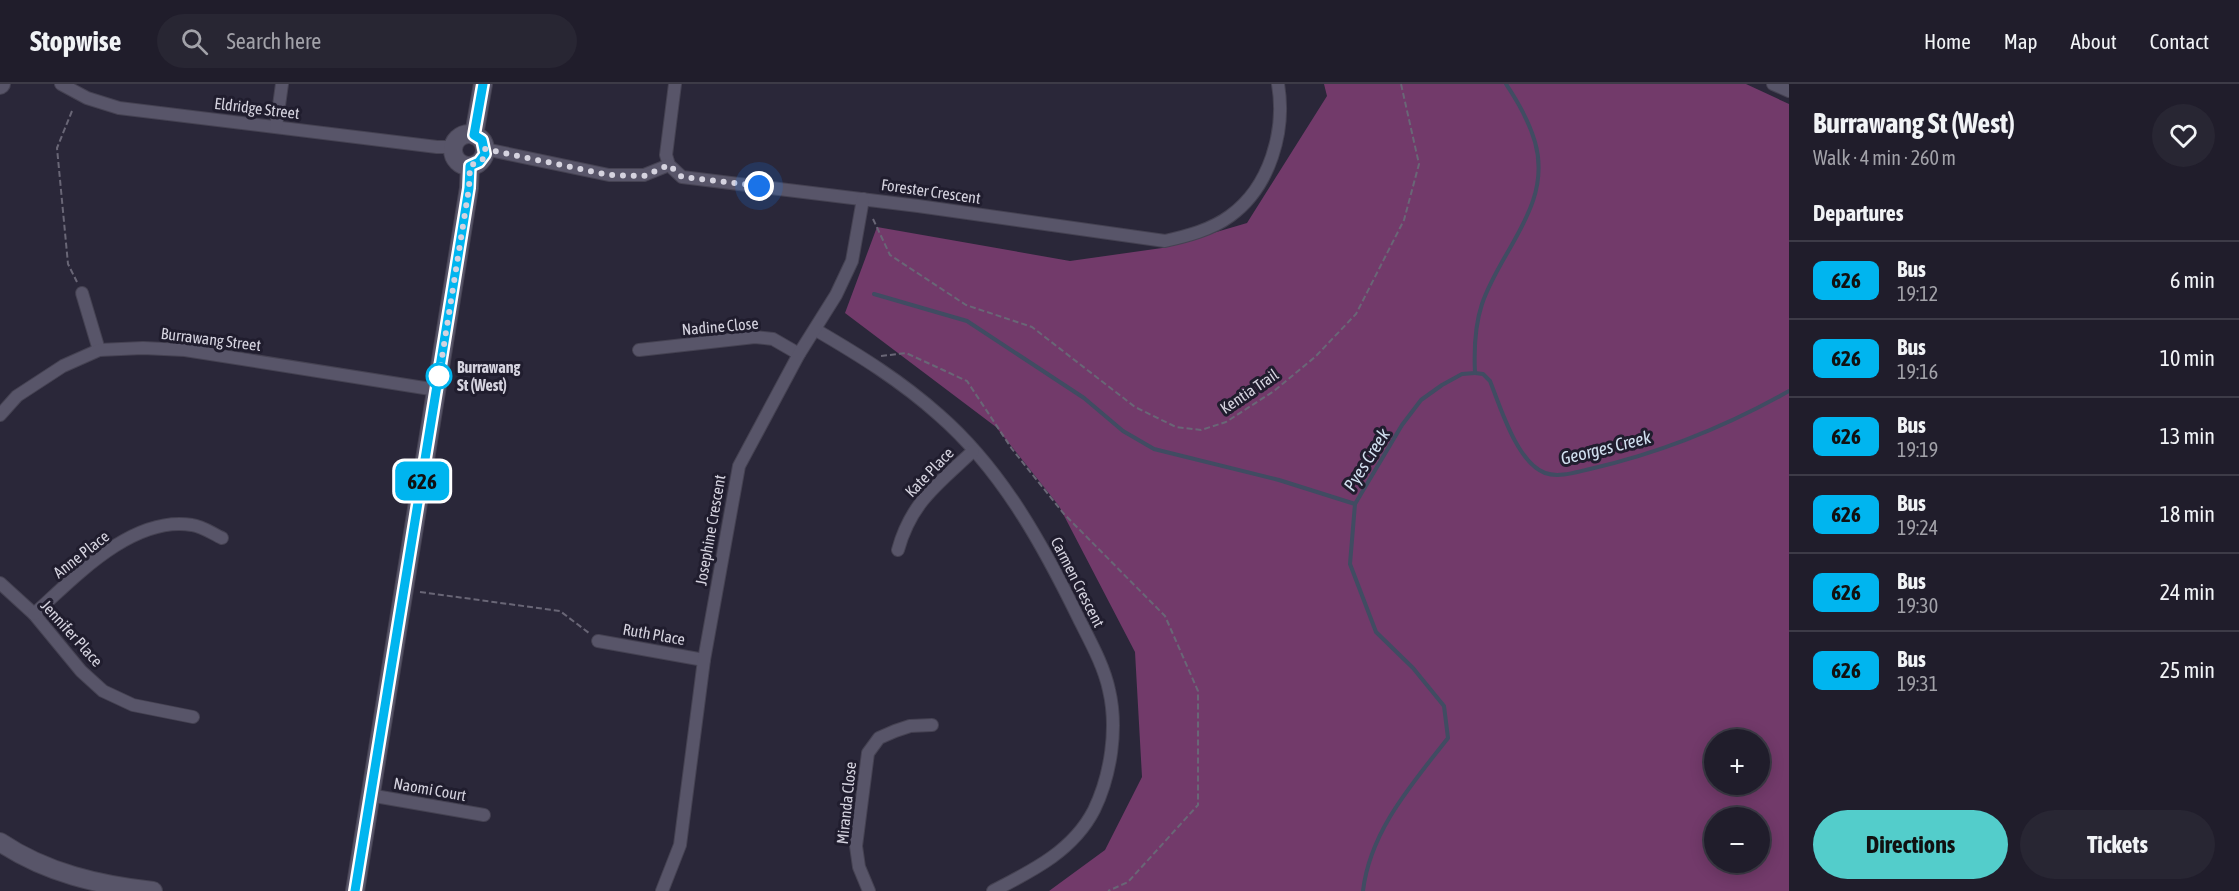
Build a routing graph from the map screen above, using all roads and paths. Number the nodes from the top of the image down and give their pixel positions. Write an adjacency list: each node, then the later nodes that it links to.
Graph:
1 (62, 84): 10 (street, Eldridge Street)
2 (282, 84): 10 (street)
3 (483, 84): 11 (main road)
4 (675, 84): 13 (street)
5 (1278, 84): 15 (street, Forester Crescent)
6 (1401, 84): 15 (path, Kentia Trail)
7 (1773, 84): 8 (street)
8 (1789, 91)
9 (72, 111): 16 (path)
10 (276, 127): 12 (street, Eldridge Street)
11 (479, 142): 12 (main road); 13 (street); 14 (main road)
12 (454, 147): 14 (main road)
13 (669, 165): 15 (street, Forester Crescent)
14 (470, 166): 22 (main road)
15 (863, 199): 17 (street, Josephine Crescent)
16 (82, 293): 18 (street)
17 (816, 330): 20 (street, Josephine Crescent); 21 (street, Carmen Crescent)
18 (99, 350): 22 (street, Burrawang Street); 23 (street, Burrawang Street)
19 (639, 350): 20 (street, Nadine Close)
20 (799, 354): 31 (street, Josephine Crescent)
21 (864, 358): 24 (street, Carmen Crescent); 42 (path)
22 (437, 390): 28 (main road)
23 (0, 415)
24 (973, 451): 26 (street, Kate Place); 41 (street, Carmen Crescent)
25 (222, 538): 29 (street, Anne Place)
26 (898, 550)
27 (0, 583): 29 (street, Jennifer Place)
28 (404, 590): 30 (path); 34 (main road)
29 (34, 614): 32 (street, Jennifer Place)
30 (598, 641): 31 (street, Ruth Place)
31 (704, 660): 39 (street, Josephine Crescent)
32 (193, 717)
33 (932, 725): 40 (street, Miranda Close)
34 (369, 795): 35 (street, Naomi Court); 38 (main road)
35 (484, 815)
36 (0, 842): 37 (main road)
37 (153, 891)
38 (355, 891)
39 (662, 891)
40 (869, 891)
41 (993, 891)
42 (1108, 891)

